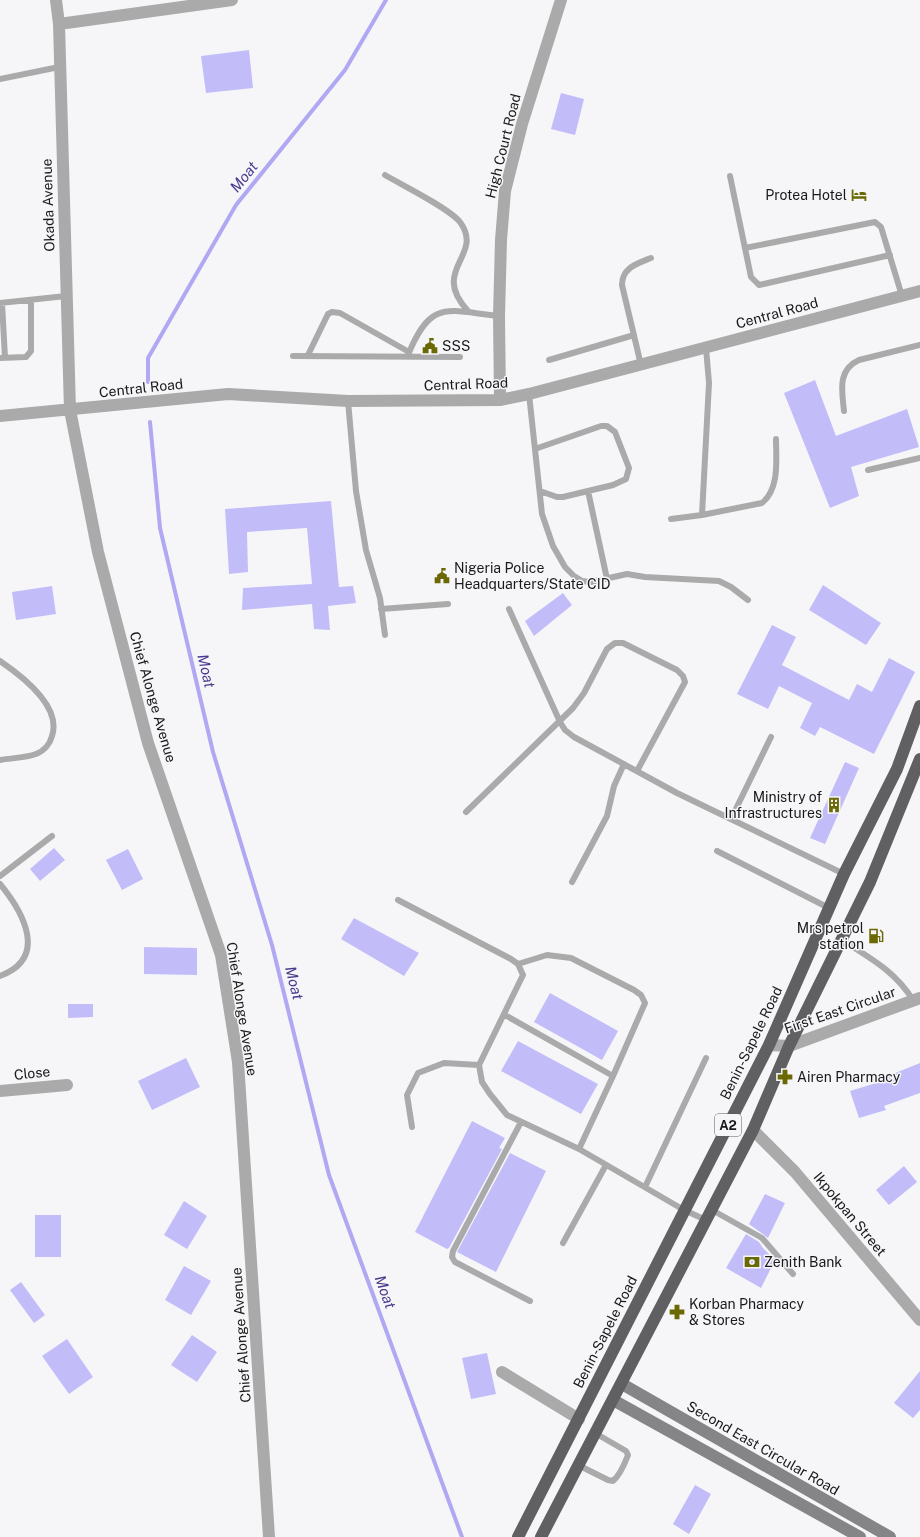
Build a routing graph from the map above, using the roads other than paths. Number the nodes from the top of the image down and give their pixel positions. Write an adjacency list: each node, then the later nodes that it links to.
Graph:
1 (56, 0): 4 (street, Okada Avenue)
2 (232, 0): 4 (street)
3 (561, 0): 18 (street, High Court Road)
4 (59, 24): 5 (street, Okada Avenue)
5 (59, 67): 6 (lane); 13 (street, Okada Avenue)
6 (0, 79)
7 (385, 174): 17 (lane)
8 (730, 176): 9 (lane)
9 (745, 248): 10 (lane); 10 (lane)
10 (890, 255): 14 (lane)
11 (651, 258): 19 (lane)
12 (920, 291): 14 (street, Central Road)
13 (66, 296): 15 (lane); 32 (street, Okada Avenue)
14 (902, 296): 21 (street, Central Road)
15 (30, 300): 16 (lane); 26 (lane)
16 (1, 303): 26 (lane)
17 (468, 311): 18 (lane); 22 (lane)
18 (499, 316): 30 (street, High Court Road)
19 (634, 335): 27 (lane); 28 (lane)
20 (920, 345): 33 (lane)
21 (706, 348): 28 (street, Central Road); 41 (lane)
22 (408, 354): 24 (lane); 24 (lane); 25 (lane)
23 (293, 356): 24 (lane)
24 (308, 356)
25 (460, 357)
26 (2, 358)
27 (549, 360)
28 (641, 365): 29 (street, Central Road)
29 (529, 394): 30 (street, Central Road); 36 (lane)
30 (500, 400): 31 (street, Central Road)
31 (348, 401): 32 (street, Central Road); 46 (lane)
32 (70, 410): 34 (street, Central Road); 97 (street, Chief Alonge Avenue)
33 (844, 411)
34 (0, 416)
35 (776, 439): 41 (lane)
36 (535, 449): 39 (lane); 40 (lane)
37 (920, 458): 38 (lane)
38 (868, 470)
39 (540, 491): 40 (lane); 43 (lane)
40 (588, 491): 43 (lane)
41 (702, 515): 42 (lane)
42 (672, 519)
43 (607, 579): 44 (lane)
44 (748, 600)
45 (448, 604): 46 (lane)
46 (381, 609): 48 (lane)
47 (509, 609): 51 (lane)
48 (385, 635)
49 (0, 661): 54 (lane)
50 (920, 706): 61 (highway, Benin-Sapele Road / A2)
51 (560, 722): 55 (lane); 56 (lane); 57 (lane)
52 (771, 737): 58 (lane)
53 (920, 759): 67 (highway, A2)
54 (0, 760)
55 (624, 764): 56 (lane); 63 (lane)
56 (637, 771): 58 (lane)
57 (466, 812)
58 (731, 819): 61 (lane)
59 (52, 836): 62 (lane)
60 (717, 851): 66 (lane)
61 (844, 874): 66 (highway, Benin-Sapele Road / A2)
62 (0, 876)
63 (572, 882)
64 (0, 884): 69 (lane)
65 (398, 900): 68 (lane)
66 (829, 908): 72 (highway, Benin-Sapele Road / A2)
67 (842, 940): 70 (lane); 73 (highway, A2)
68 (518, 964): 71 (lane); 76 (lane)
69 (0, 976)
70 (917, 999): 73 (street, First East Circular)
71 (504, 1015): 75 (lane); 76 (lane)
72 (769, 1045): 73 (street, First East Circular); 85 (highway, Benin-Sapele Road / A2)
73 (789, 1046): 81 (highway, A2)
74 (706, 1058): 84 (lane)
75 (479, 1065): 79 (lane); 80 (lane)
76 (613, 1076): 82 (lane)
77 (66, 1085): 78 (street, Close)
78 (0, 1092)
79 (521, 1122): 82 (lane); 89 (lane)
80 (412, 1127)
81 (753, 1130): 86 (highway, A2); 90 (street, Ikpokpan Street)
82 (579, 1149): 83 (lane)
83 (606, 1165): 84 (lane); 87 (lane)
84 (645, 1187): 85 (lane)
85 (684, 1210): 86 (lane); 94 (highway, Benin-Sapele Road / A2)
86 (709, 1215): 88 (lane); 92 (highway, A2)
87 (563, 1243)
88 (793, 1274)
89 (530, 1301)
90 (920, 1320)
91 (502, 1372): 94 (street)
92 (622, 1384): 93 (highway, A2); 101 (main road, Second East Circular Road)
93 (613, 1400): 95 (highway, A2); 100 (main road, Second East Circular Road)
94 (579, 1419): 98 (highway, Benin-Sapele Road / A2)
95 (595, 1433): 96 (highway, A2); 96 (lane)
96 (578, 1465): 99 (highway, A2)
97 (269, 1537)
98 (518, 1537)
99 (540, 1537)
100 (860, 1537)
101 (890, 1537)

